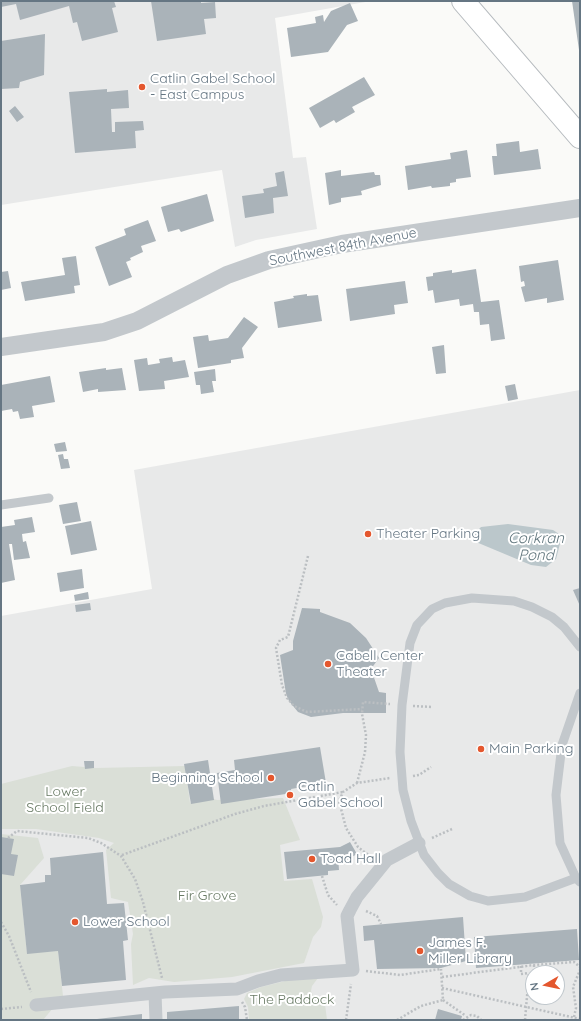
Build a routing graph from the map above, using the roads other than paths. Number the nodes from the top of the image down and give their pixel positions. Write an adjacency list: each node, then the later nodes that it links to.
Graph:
1 (463, 1): 2 (main road)
2 (580, 138)
3 (580, 208): 4 (street, Southwest 84th Avenue)
4 (1, 347)
5 (49, 498): 6 (lane)
6 (1, 505)
7 (580, 647): 9 (lane)
8 (580, 693): 10 (lane)
9 (419, 844): 10 (lane); 11 (street)
10 (578, 880)
11 (160, 993): 12 (street); 13 (street)
12 (36, 1005)
13 (156, 1020)

